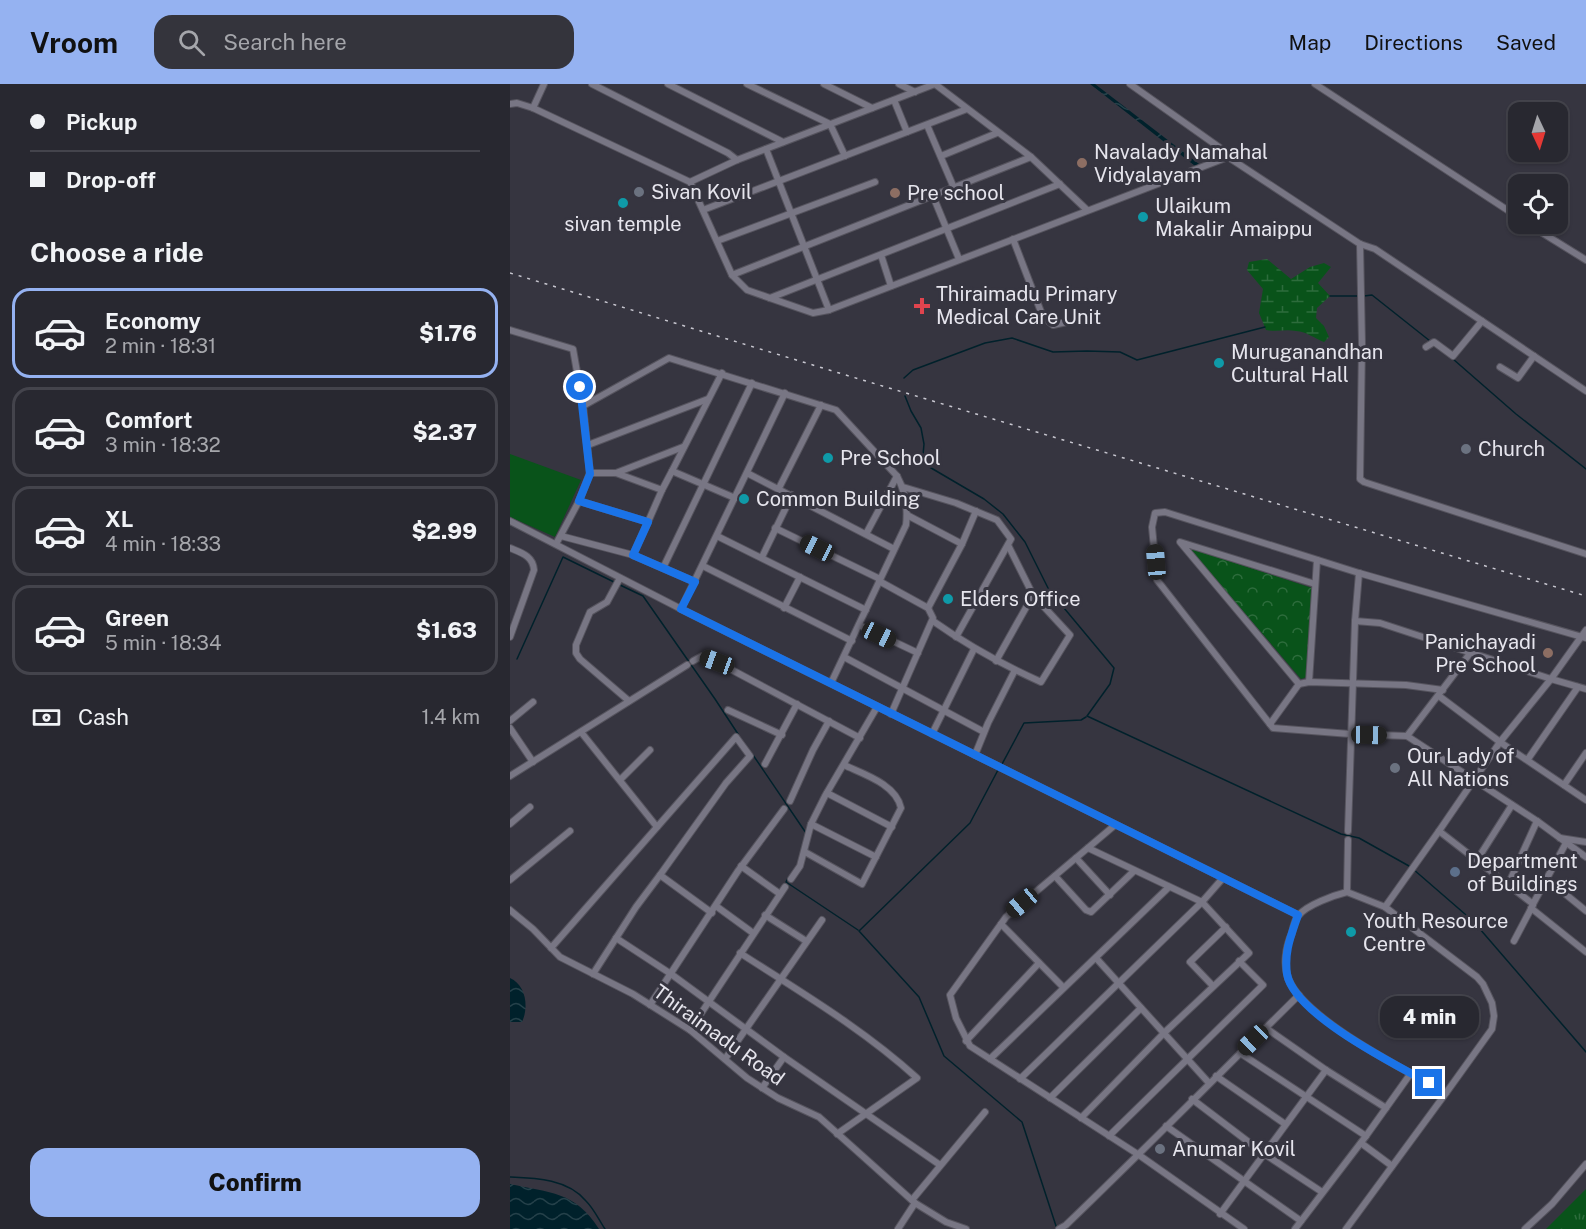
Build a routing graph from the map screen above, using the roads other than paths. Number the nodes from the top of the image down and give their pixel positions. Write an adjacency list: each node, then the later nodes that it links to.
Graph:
1 (544, 84): 14 (street)
2 (592, 84): 27 (street)
3 (668, 84): 10 (street)
4 (747, 84): 17 (street)
5 (824, 84): 15 (street)
6 (899, 84): 11 (street)
7 (935, 84): 11 (street); 16 (street)
8 (1130, 84): 26 (street)
9 (1315, 84): 36 (street)
10 (679, 86): 21 (street)
11 (915, 92): 12 (street)
12 (894, 100): 15 (street); 19 (street)
13 (510, 104): 14 (street)
14 (533, 108): 28 (street)
15 (872, 108): 17 (street)
16 (967, 109): 18 (street); 20 (street)
17 (830, 124): 21 (street); 23 (street)
18 (927, 125): 19 (street); 24 (street)
19 (907, 132): 23 (street)
20 (997, 132): 24 (street); 25 (street)
21 (783, 142): 22 (street)
22 (766, 149): 27 (street); 29 (street)
23 (845, 156): 29 (street)
24 (941, 156): 32 (street)
25 (1031, 157): 31 (street); 32 (street)
26 (1228, 157): 35 (street); 42 (street)
27 (737, 160): 28 (street)
28 (690, 182): 34 (street)
29 (778, 182): 34 (street); 37 (street)
30 (875, 182): 37 (street)
31 (1060, 184): 35 (street); 38 (street)
32 (954, 188): 33 (street)
33 (933, 196): 38 (street); 43 (street)
34 (703, 210): 41 (street)
35 (1087, 210): 40 (street)
36 (1508, 211)
37 (791, 214): 41 (street); 43 (street)
38 (946, 229): 44 (street); 45 (street)
39 (1543, 234): 46 (street)
40 (1013, 239): 45 (street); 53 (street)
41 (717, 241): 47 (street)
42 (1360, 244): 52 (street); 92 (street)
43 (804, 246): 47 (street); 48 (street)
44 (880, 255): 48 (street); 49 (street)
45 (959, 260): 49 (street)
46 (1586, 260)
47 (732, 276): 50 (street)
48 (816, 279): 50 (street); 51 (street)
49 (891, 286): 51 (street)
50 (769, 298): 51 (street)
51 (830, 310)
52 (1482, 321): 55 (street); 56 (street)
53 (1067, 322)
54 (510, 330): 64 (street)
55 (1426, 347)
56 (1534, 356): 57 (street); 60 (street)
57 (1500, 367)
58 (722, 373): 59 (street); 62 (street); 64 (street)
59 (752, 383): 61 (street); 72 (street)
60 (1586, 391)
61 (785, 393): 63 (street); 68 (street)
62 (709, 399): 65 (street); 66 (street)
63 (821, 405): 71 (street); 74 (street)
64 (583, 406): 65 (street)
65 (588, 445): 70 (street)
66 (684, 447): 67 (street); 69 (street)
67 (672, 471): 72 (street); 75 (street)
68 (747, 472): 74 (street); 77 (street)
69 (616, 473): 70 (street); 75 (street)
70 (590, 474): 78 (street)
71 (897, 476): 73 (street); 84 (street)
72 (705, 484): 77 (street); 97 (street)
73 (903, 487): 79 (street); 80 (street)
74 (779, 488): 76 (street)
75 (662, 490): 82 (street)
76 (792, 495): 83 (street); 84 (street)
77 (735, 498): 86 (street)
78 (579, 501): 82 (street); 85 (street)
79 (976, 511): 88 (street); 89 (street)
80 (907, 515): 88 (street); 91 (street)
81 (510, 521): 87 (street)
82 (648, 522): 93 (street)
83 (775, 528): 94 (street); 100 (street)
84 (866, 534): 91 (street)
85 (561, 536): 87 (street); 93 (street)
86 (717, 536): 94 (street); 96 (street)
87 (556, 544): 101 (street)
88 (962, 544): 106 (street)
89 (1008, 545): 104 (street); 113 (street)
90 (510, 548): 114 (street)
91 (894, 549): 100 (street)
92 (1586, 554)
93 (633, 555): 97 (street)
94 (762, 557): 99 (street)
95 (1317, 560): 98 (street); 103 (street); 142 (street)
96 (703, 566): 102 (street); 105 (street)
97 (663, 568): 102 (street)
98 (1359, 573): 110 (street); 112 (street)
99 (800, 577): 105 (street); 108 (street)
100 (880, 580): 106 (street); 108 (street)
101 (618, 582): 107 (street); 133 (street)
102 (695, 582): 107 (street)
103 (1315, 584): 125 (street); 127 (street)
104 (1033, 595): 121 (street); 123 (street)
105 (784, 608): 115 (street)
106 (928, 608): 109 (street)
107 (681, 609): 126 (street)
108 (866, 610): 111 (street)
109 (933, 621): 113 (street); 118 (street)
110 (1355, 621): 117 (street); 128 (street)
111 (859, 625): 115 (street); 118 (street)
112 (1584, 635): 124 (street)
113 (956, 637): 116 (street)
114 (510, 638)
115 (852, 641): 119 (street)
116 (974, 649): 121 (street); 137 (street)
117 (1471, 652): 124 (street); 132 (street)
118 (918, 653): 129 (street)
119 (844, 657): 126 (street); 129 (street)
120 (693, 661): 135 (street)
121 (996, 661): 123 (street)
122 (687, 665): 133 (street)
123 (1015, 670): 145 (street)
124 (1551, 679): 130 (street); 151 (street)
125 (1309, 682): 127 (street); 128 (street)
126 (831, 683): 136 (street)
127 (1299, 684): 142 (street)
128 (1352, 684): 132 (street); 147 (street)
129 (902, 687): 137 (street); 139 (street)
130 (1578, 687): 131 (street); 155 (street)
131 (1586, 689)
132 (1441, 693): 149 (street); 151 (street)
133 (629, 701): 144 (street)
134 (533, 702): 140 (street)
135 (797, 704): 141 (street); 148 (street)
136 (878, 707): 139 (street); 150 (street)
137 (945, 709): 145 (street); 146 (street)
138 (729, 710): 148 (street)
139 (891, 714): 146 (street)
140 (510, 721)
141 (829, 721): 150 (street); 165 (street)
142 (1270, 724): 147 (street)
143 (510, 728): 156 (street)
144 (581, 732): 156 (street); 161 (street)
145 (984, 732): 154 (street)
146 (932, 734): 154 (street)
147 (1350, 734): 149 (street); 176 (street)
148 (782, 735): 157 (street)
149 (1407, 736): 160 (street)
150 (860, 738): 158 (street)
151 (1500, 742): 155 (street); 160 (street)
152 (650, 750): 161 (street)
153 (1586, 753): 162 (street)
154 (975, 755): 172 (street)
155 (1528, 759): 162 (street)
156 (533, 762): 159 (street)
157 (765, 764)
158 (844, 765): 163 (street); 174 (street)
159 (510, 776)
160 (1474, 779): 166 (street); 177 (street)
161 (620, 780): 173 (street)
162 (1564, 785): 164 (street)
163 (827, 793): 171 (street); 174 (street)
164 (1586, 800)
165 (790, 801)
166 (1512, 805): 169 (street); 186 (street)
167 (530, 807): 170 (street)
168 (784, 809): 187 (street)
169 (1537, 821): 179 (street); 195 (street)
170 (510, 824)
171 (811, 824): 182 (street); 183 (street)
172 (1115, 825): 181 (street); 191 (street)
173 (657, 827): 189 (street); 217 (street)
174 (891, 827): 183 (street)
175 (570, 831): 194 (street)
176 (1348, 831)
177 (1439, 831): 186 (street); 204 (street)
178 (1348, 840): 198 (street)
179 (1563, 840): 180 (street); 184 (street); 193 (street)
180 (1586, 842)
181 (1088, 848): 185 (street); 188 (street)
182 (805, 852): 183 (street); 192 (street)
183 (876, 857)
184 (1586, 857)
185 (1077, 858): 190 (street); 200 (street)
186 (1477, 860): 195 (street)
187 (741, 866): 199 (street); 202 (street)
188 (1134, 871): 197 (street); 200 (street)
189 (660, 875): 207 (street); 214 (street)
190 (1055, 876): 200 (street); 211 (street)
191 (1223, 878): 201 (street); 209 (street)
192 (790, 879)
193 (1547, 879): 203 (street); 206 (street)
194 (510, 880)
195 (1508, 885): 203 (street)
196 (785, 886): 199 (street)
197 (1168, 888): 201 (street); 220 (street)
198 (1347, 892): 204 (street); 209 (street)
199 (780, 894): 208 (street)
200 (1110, 895)
201 (1202, 902): 212 (street); 226 (street)
202 (716, 906): 207 (street); 213 (street)
203 (1532, 906): 216 (street); 218 (street)
204 (1385, 907): 249 (street)
205 (510, 910): 217 (street, Thiraimadu Road)
206 (1586, 910)
207 (712, 913): 224 (street)
208 (765, 915): 213 (street); 215 (street)
209 (1298, 915): 229 (street)
210 (822, 920): 215 (street)
211 (1001, 924): 222 (street); 237 (street)
212 (1226, 927): 221 (street); 227 (street)
213 (753, 933): 219 (street)
214 (616, 938): 223 (street); 224 (street)
215 (806, 941): 225 (street)
216 (1515, 941)
217 (551, 948): 223 (street, Thiraimadu Road)
218 (1586, 952)
219 (740, 953): 225 (street); 230 (street)
220 (1096, 958): 226 (street); 228 (street)
221 (1239, 961): 227 (street); 240 (street)
222 (1039, 963): 228 (street); 237 (street)
223 (593, 974): 231 (street, Thiraimadu Road)
224 (671, 974): 230 (street); 231 (street)
225 (780, 978): 234 (street); 255 (street)
226 (1119, 983): 232 (street); 246 (street)
227 (1213, 986): 236 (street)
228 (1063, 987): 242 (street)
229 (1299, 995): 233 (street); 244 (street)
230 (709, 1001): 234 (street); 235 (street)
231 (650, 1005): 235 (street, Thiraimadu Road)
232 (1142, 1008): 236 (street); 251 (street)
233 (1266, 1028): 238 (street); 243 (street)
234 (747, 1029): 239 (street); 241 (street)
235 (690, 1030): 241 (street, Thiraimadu Road)
236 (1164, 1033): 240 (street); 256 (street)
237 (966, 1041): 242 (street)
238 (1240, 1053): 245 (street); 250 (street)
239 (783, 1057): 248 (street); 255 (street)
240 (1187, 1058): 247 (street); 260 (street)
241 (725, 1059): 248 (street, Thiraimadu Road)
242 (990, 1059): 246 (street)
243 (1326, 1070): 250 (street); 253 (street)
244 (1411, 1073): 249 (street); 253 (street)
245 (1216, 1076): 247 (street); 257 (street)
246 (1020, 1078): 251 (street)
247 (1209, 1083): 252 (street)
248 (762, 1088): 259 (street, Thiraimadu Road)
249 (1446, 1093): 267 (street)
250 (1306, 1097): 257 (street); 261 (street)
251 (1050, 1098): 256 (street)
252 (1192, 1099): 258 (street); 263 (street)
253 (1386, 1108): 261 (street)
254 (985, 1112): 266 (street)
255 (867, 1113): 259 (street); 266 (street)
256 (1082, 1118): 260 (street)
257 (1285, 1124): 263 (street)
258 (1166, 1126): 264 (street); 268 (street)
259 (837, 1134): 270 (street, Thiraimadu Road)
260 (1109, 1136): 264 (street)
261 (1366, 1136): 262 (street)
262 (1361, 1143): 267 (street); 269 (street)
263 (1263, 1153): 268 (street); 269 (street)
264 (1139, 1155): 271 (street); 273 (street)
265 (1586, 1164): 279 (street)
266 (940, 1165): 270 (street)
267 (1392, 1166): 278 (street)
268 (1242, 1181): 271 (street); 272 (street)
269 (1322, 1192): 272 (street)
270 (914, 1201): 274 (street); 275 (street, Thiraimadu Road)
271 (1220, 1214): 276 (street)
272 (1301, 1221): 277 (street)
273 (1063, 1227)
274 (898, 1229)
275 (966, 1229)
276 (1244, 1229)
277 (1295, 1229)
278 (1346, 1229)
279 (1526, 1229)

